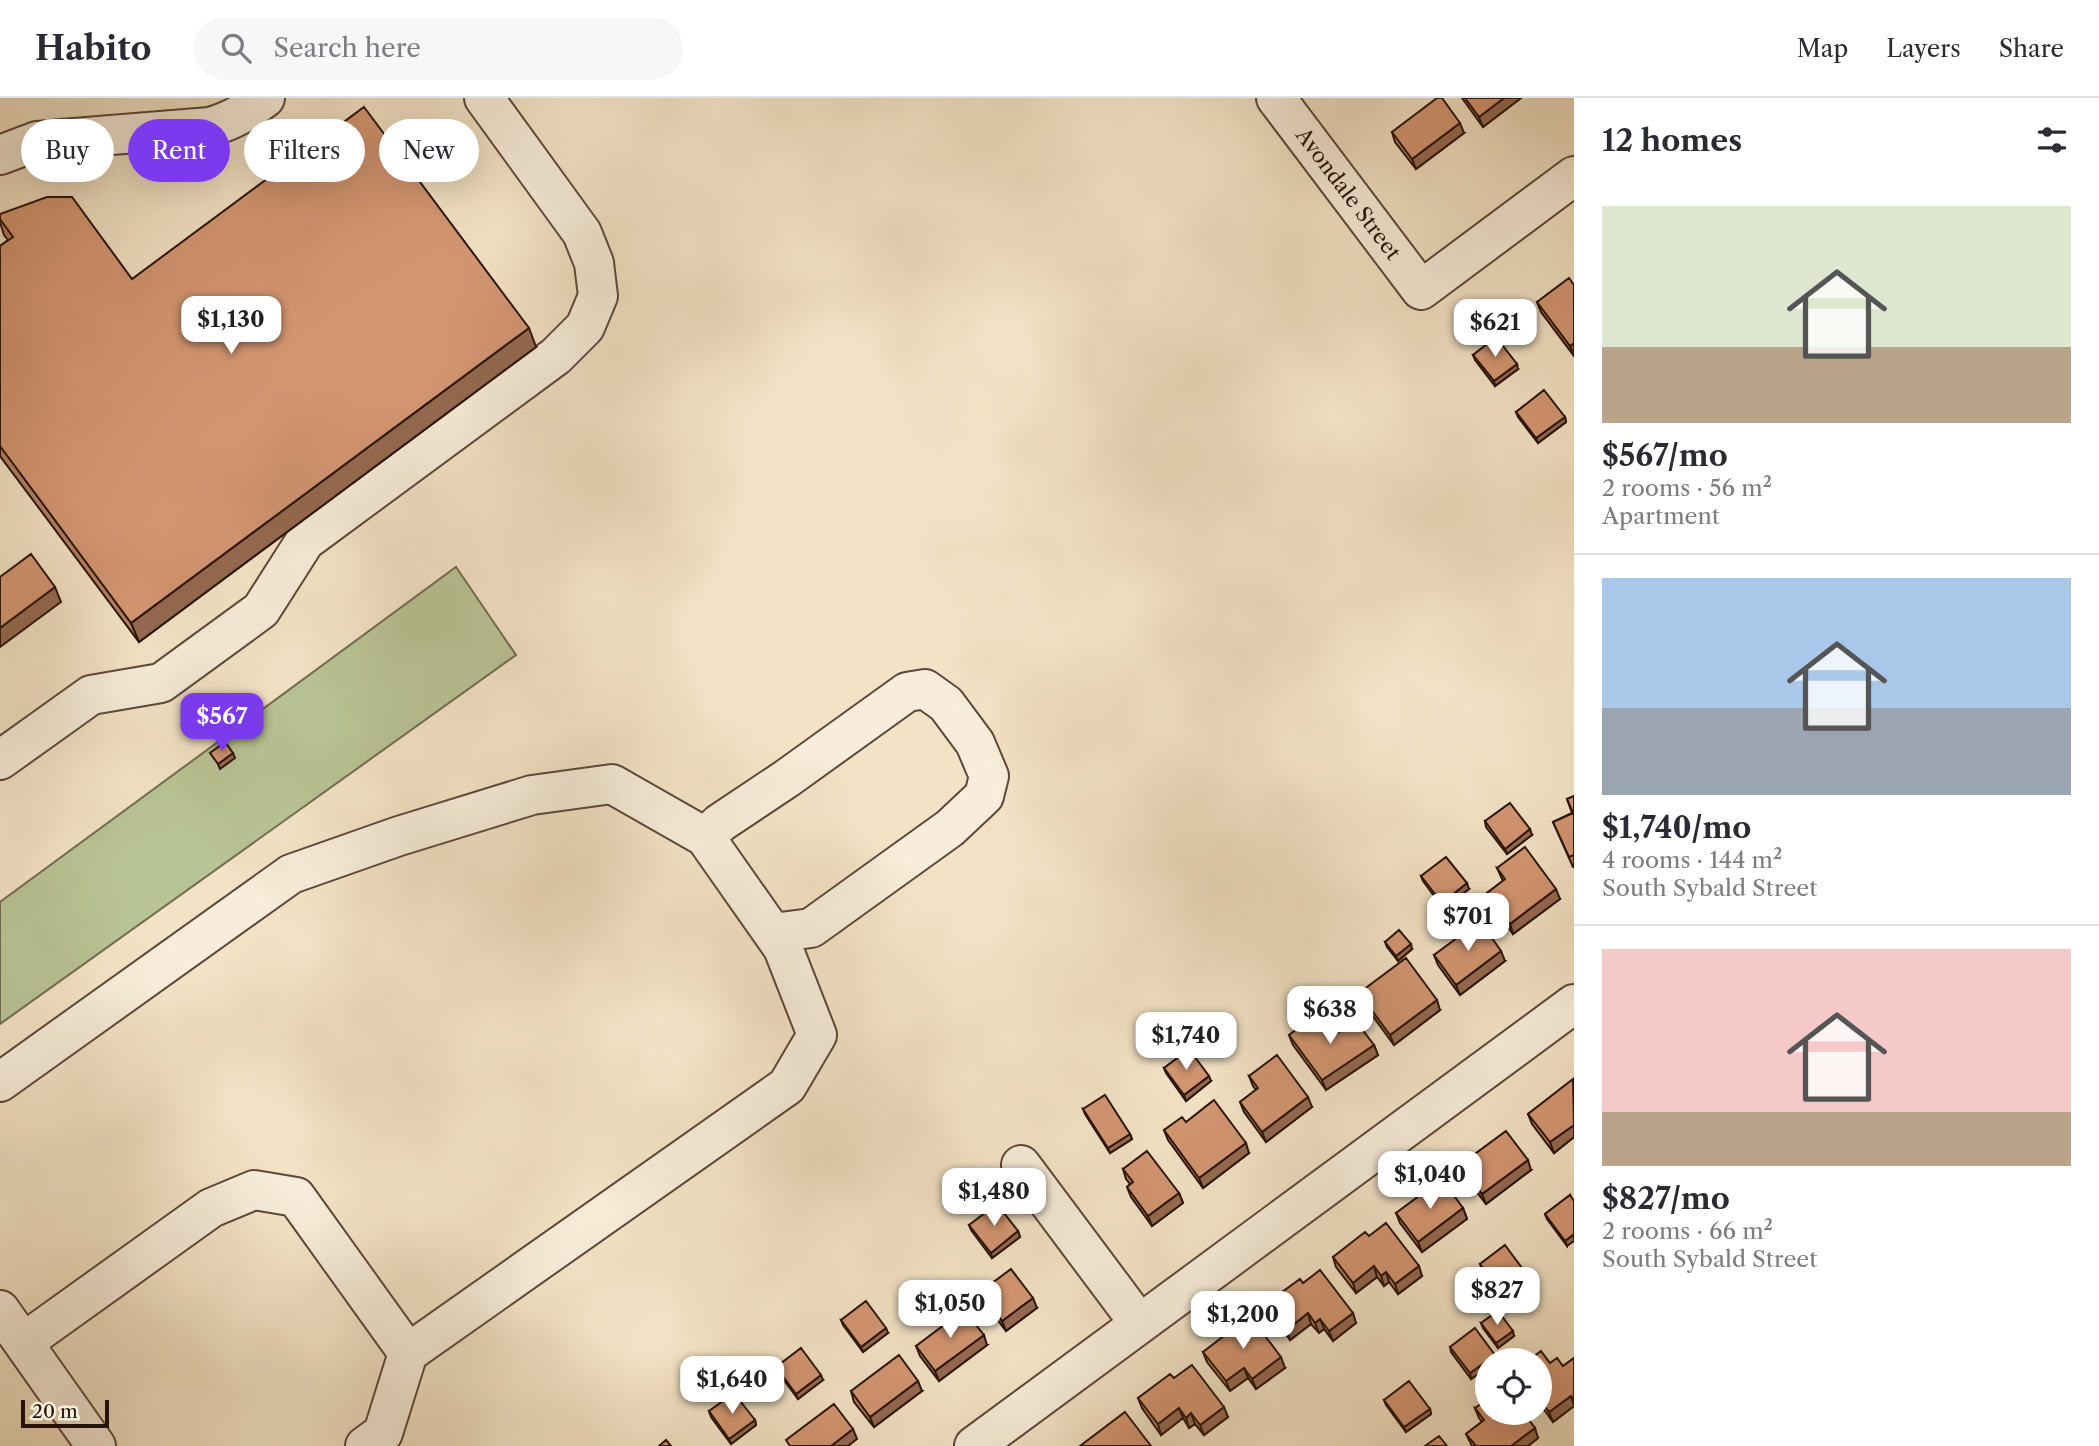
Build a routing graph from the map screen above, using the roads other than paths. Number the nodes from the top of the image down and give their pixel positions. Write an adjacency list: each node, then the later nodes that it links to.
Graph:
1 (265, 98): 4 (street)
2 (484, 98): 6 (street)
3 (1276, 98): 5 (street, Avondale Street)
4 (0, 155)
5 (1574, 176)
6 (0, 760)
7 (705, 837): 8 (street); 8 (street); 10 (street)
8 (773, 933): 15 (street)
9 (1574, 1004): 13 (street)
10 (0, 1082)
11 (1021, 1165): 13 (street)
12 (0, 1310): 14 (street)
13 (1139, 1323): 18 (street)
14 (23, 1342): 15 (street); 16 (street)
15 (408, 1353): 17 (street)
16 (96, 1446)
17 (365, 1446)
18 (974, 1446)

